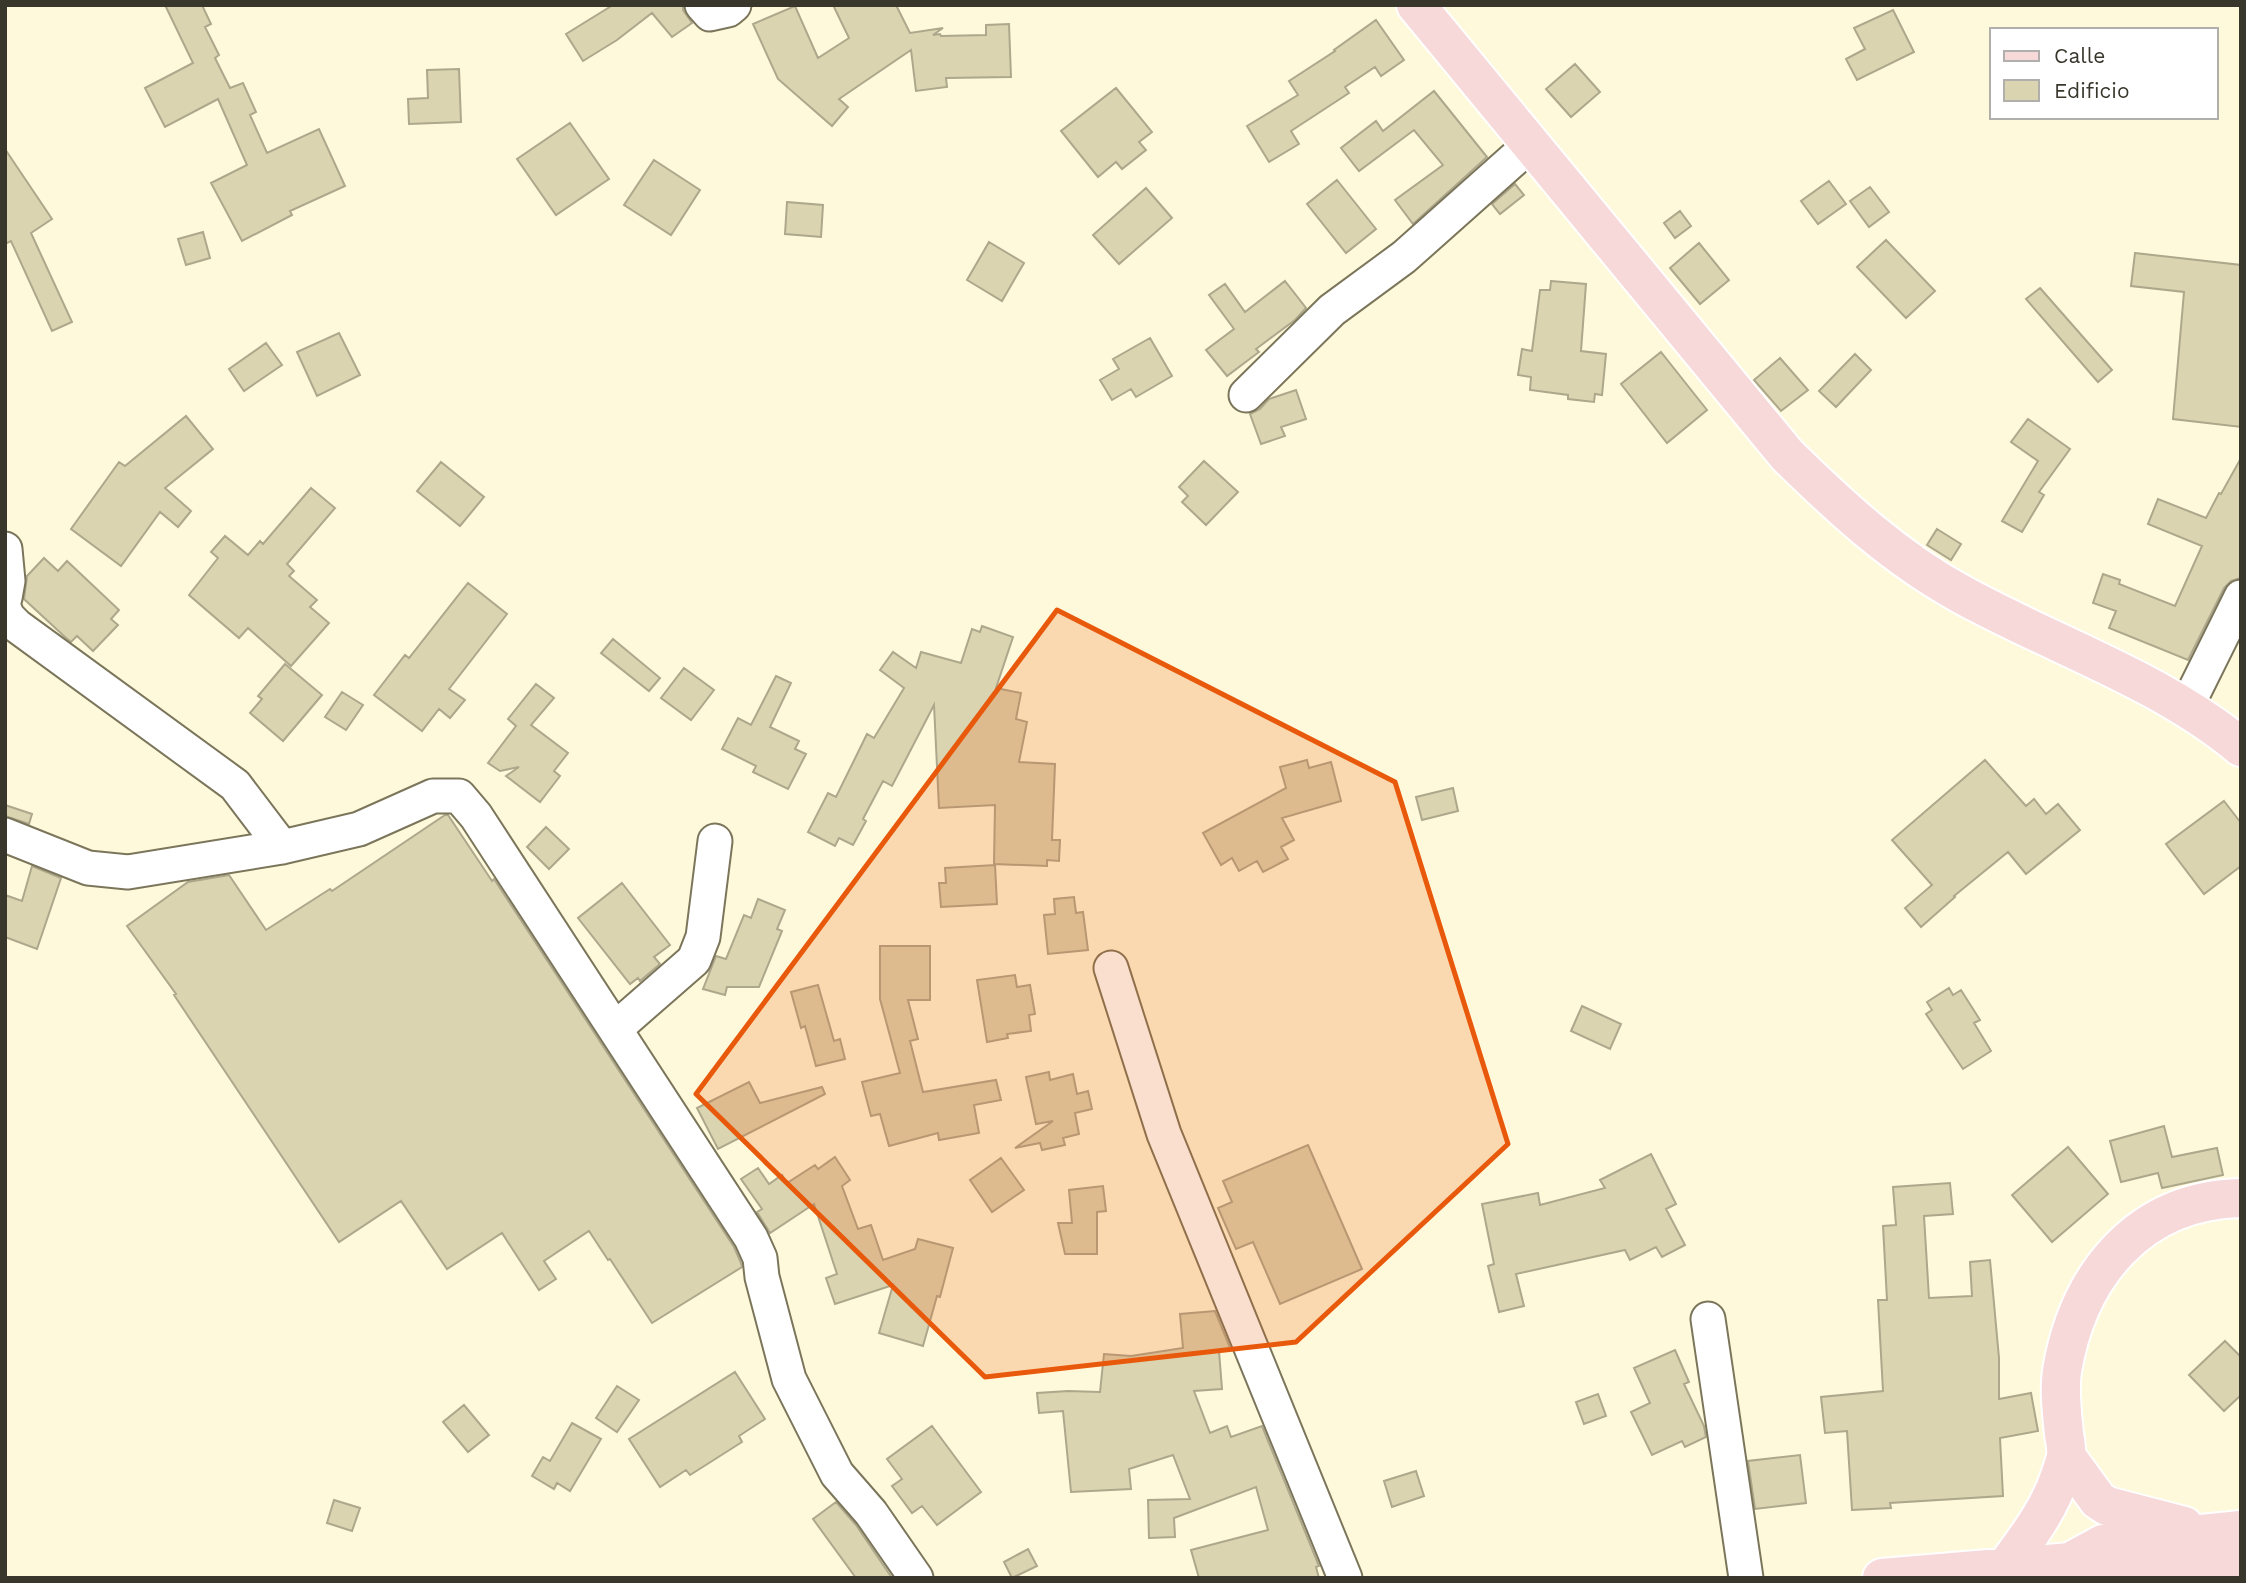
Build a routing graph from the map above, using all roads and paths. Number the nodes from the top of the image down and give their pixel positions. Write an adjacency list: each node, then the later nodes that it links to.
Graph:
1 (702, 5): 2 (street)
2 (734, 5)
3 (1416, 5): 4 (main road)
4 (1531, 144): 5 (street); 10 (main road)
5 (1246, 395)
6 (5, 549): 8 (street)
7 (2241, 597): 10 (street)
8 (5, 598)
9 (5, 610): 14 (street)
10 (2186, 708): 11 (main road)
11 (2241, 747)
12 (5, 835): 14 (street)
13 (715, 841): 16 (street)
14 (282, 847): 16 (street)
15 (1111, 968): 25 (street)
16 (615, 1029): 24 (street)
17 (2241, 1198): 19 (main road)
18 (1708, 1319): 26 (street)
19 (2066, 1456): 20 (main road); 23 (main road)
20 (2225, 1531): 21 (main road)
21 (2070, 1562): 22 (main road); 23 (main road)
22 (2241, 1566)
23 (2006, 1567): 27 (main road)
24 (916, 1578)
25 (1345, 1578)
26 (1745, 1578)
27 (1882, 1578)

